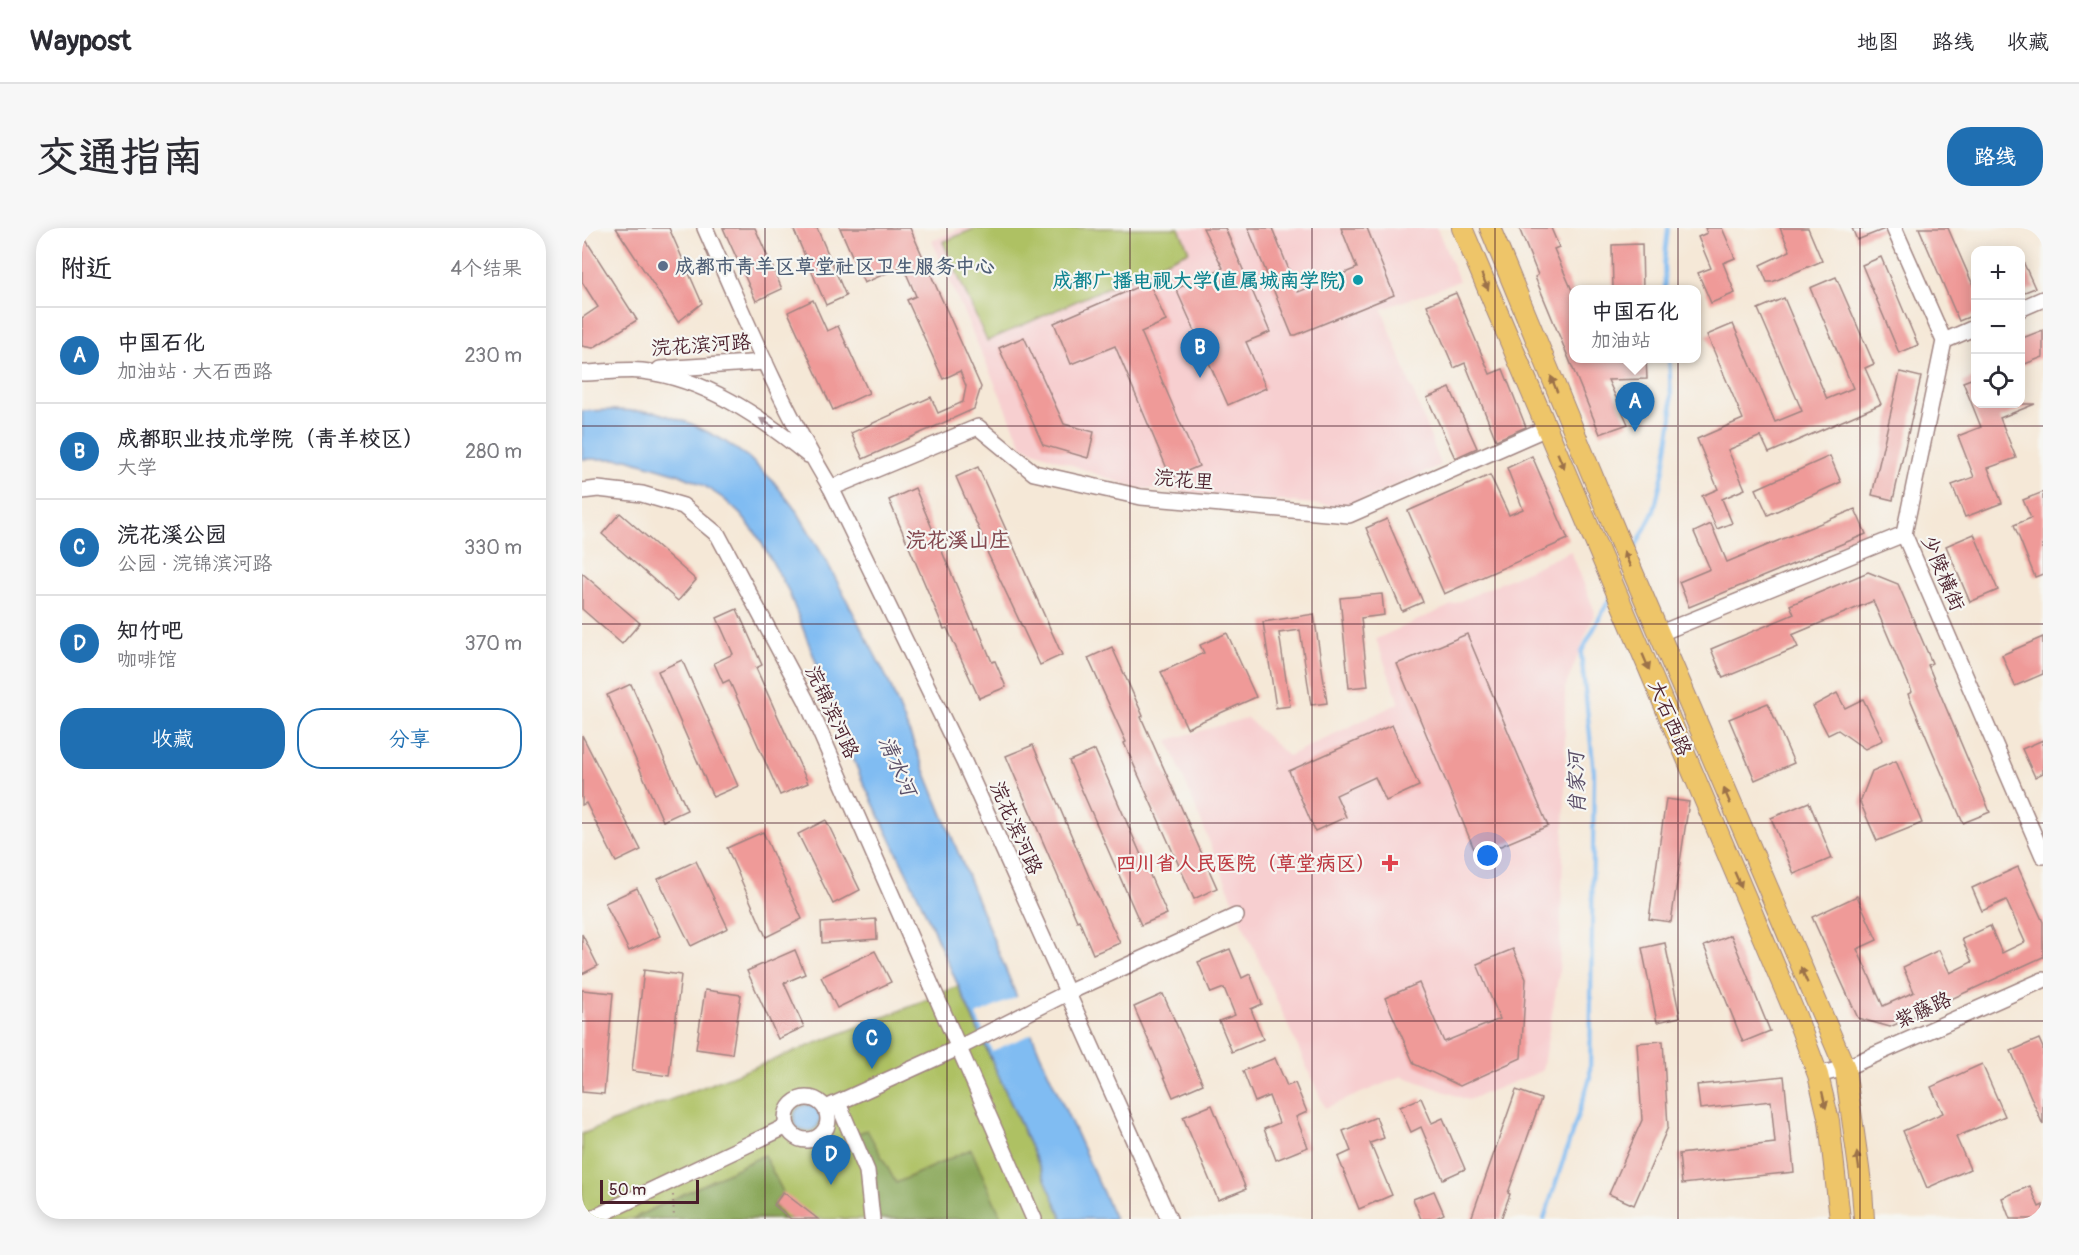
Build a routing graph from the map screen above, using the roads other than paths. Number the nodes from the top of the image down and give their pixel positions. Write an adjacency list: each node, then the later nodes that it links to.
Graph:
1 (705, 228): 9 (street, 浣花滨河路)
2 (1462, 228): 12 (main road, 大石西路, one-way to 12)
3 (1490, 228): 17 (main road, 大石西路, one-way to 3)
4 (1894, 228): 8 (street)
5 (2043, 299): 6 (street)
6 (2025, 307)
7 (1971, 329): 8 (street)
8 (1944, 341): 16 (street, 少陵横街)
9 (765, 362): 10 (street, 浣花滨河路); 13 (street, 浣花滨河路)
10 (641, 371): 11 (street, 浣花滨河路); 13 (street, 浣花滨河路, one-way to 10)
11 (582, 373)
12 (1547, 428): 14 (street, 浣花里); 24 (main road, 大石西路, one-way to 24)
13 (813, 459): 14 (street, 浣花滨河路)
14 (831, 488): 21 (street, 浣花滨河路)
15 (582, 491): 22 (street, 浣锦滨河路)
16 (1904, 534): 17 (street); 18 (street, 少陵横街)
17 (1658, 634): 23 (main road, 大石西路, one-way to 17)
18 (2043, 856)
19 (1236, 916): 21 (street)
20 (2043, 980): 23 (street, 紫藤路)
21 (1067, 993): 22 (street); 30 (street, 浣花滨河路)
22 (958, 1048): 25 (street); 29 (street, 浣锦滨河路)
23 (1845, 1068): 24 (street, 紫藤路); 32 (main road, 大石西路, one-way to 23)
24 (1818, 1075): 31 (main road, 大石西路, one-way to 31)
25 (832, 1106): 26 (street); 26 (street); 28 (street)
26 (787, 1126): 27 (street)
27 (591, 1219)
28 (872, 1219)
29 (1034, 1219)
30 (1169, 1219)
31 (1840, 1219)
32 (1864, 1219)

